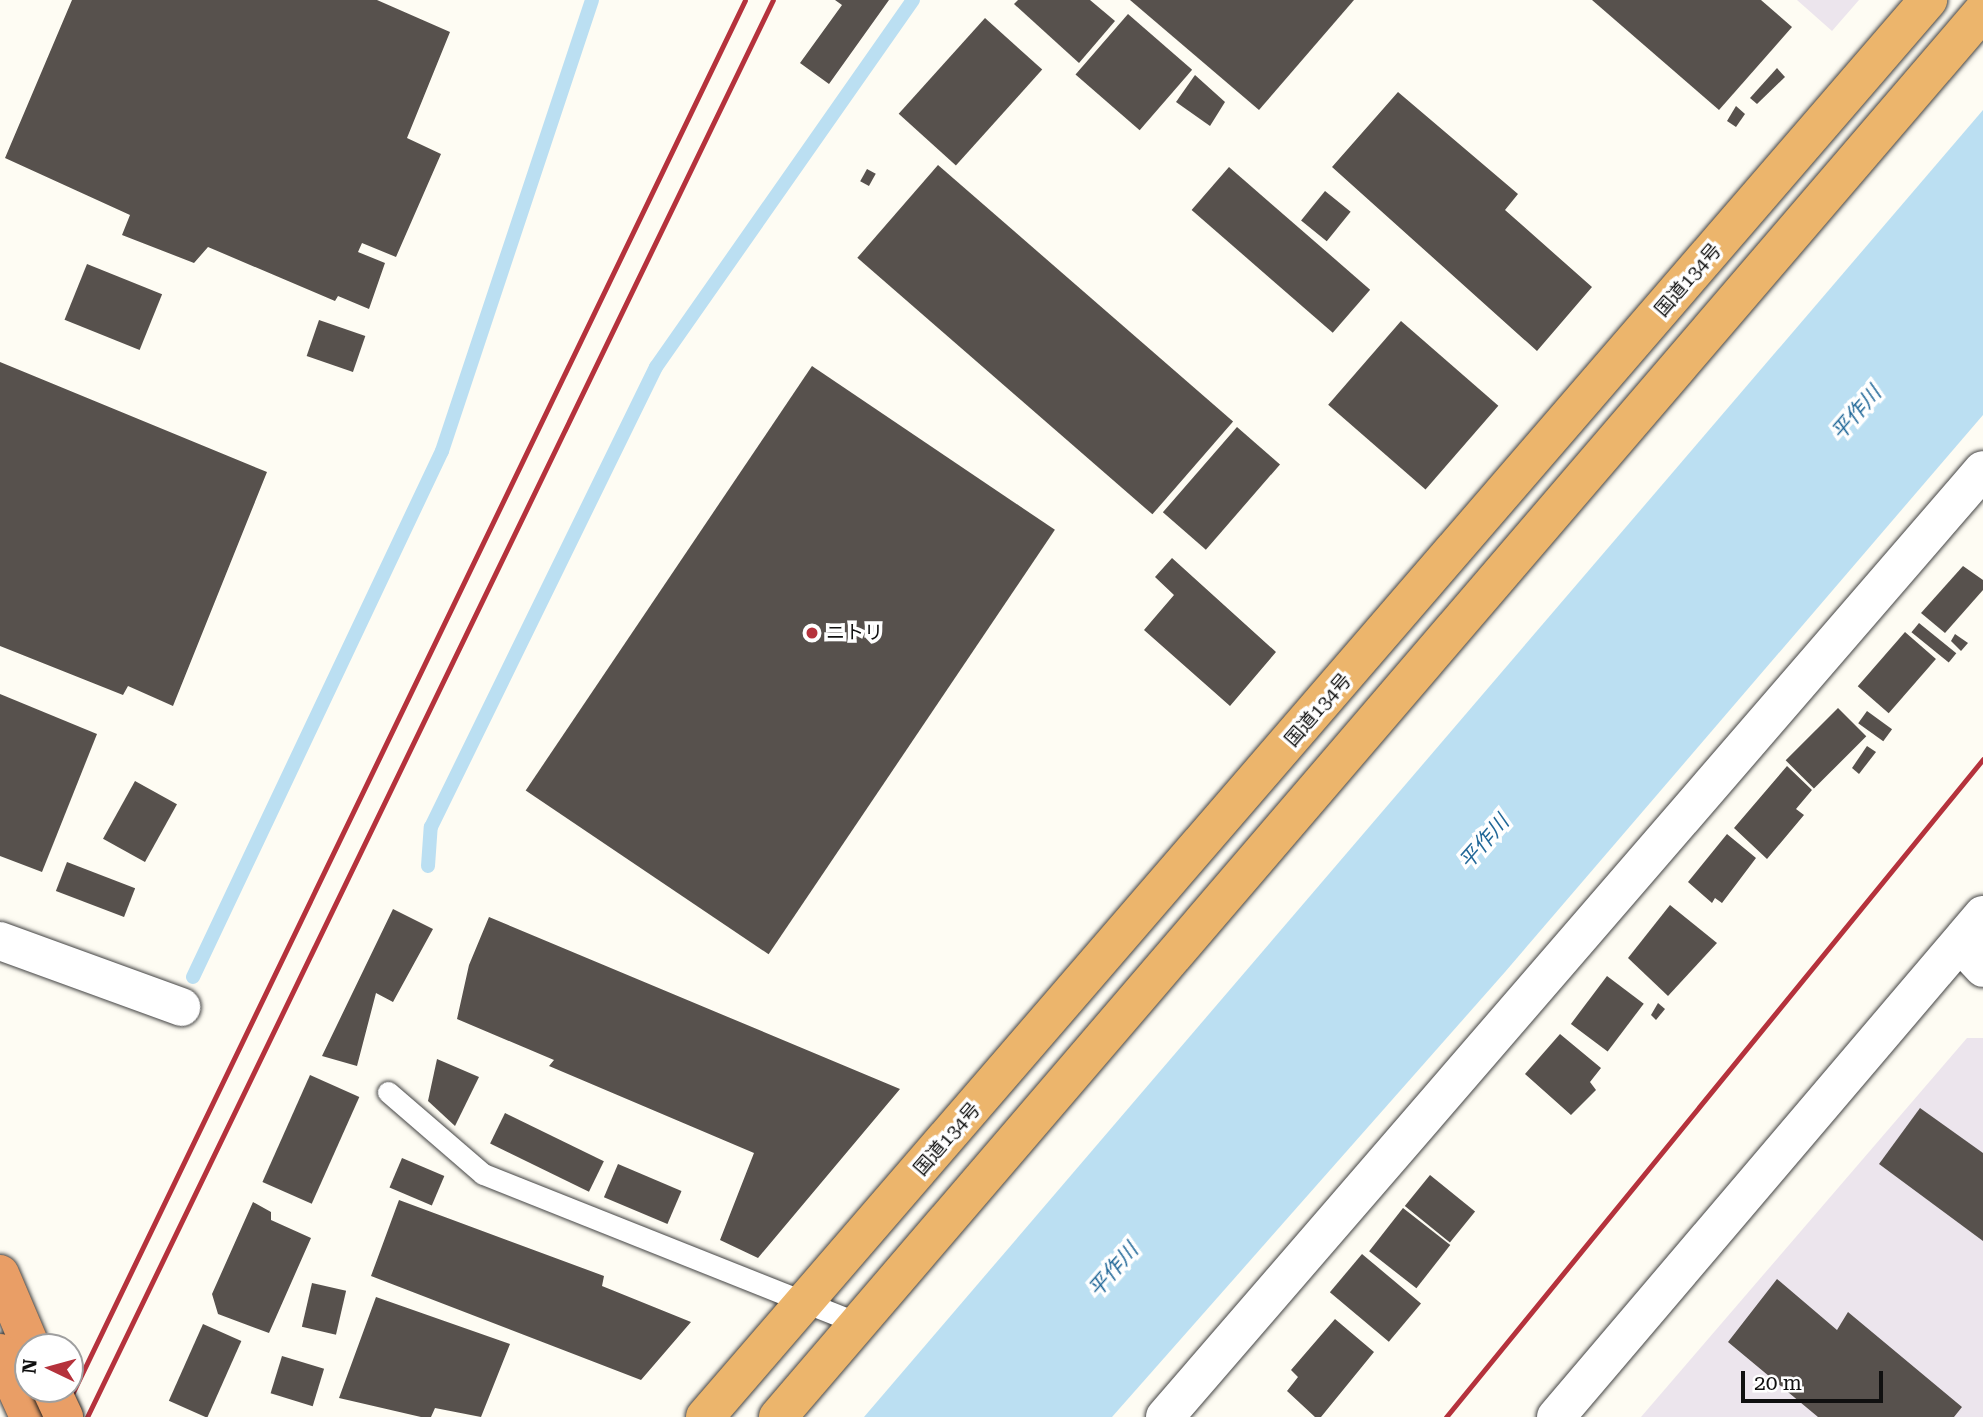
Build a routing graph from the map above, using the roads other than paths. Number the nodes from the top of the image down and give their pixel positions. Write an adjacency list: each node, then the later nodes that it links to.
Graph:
1 (1928, 0): 9 (highway, 国道134号)
2 (1983, 11): 10 (highway)
3 (1983, 470): 16 (street)
4 (0, 941): 6 (street)
5 (1975, 942): 17 (street)
6 (181, 1007)
7 (388, 1092): 9 (lane)
8 (0, 1274): 11 (highway)
9 (807, 1300): 10 (lane); 14 (highway, 国道134号)
10 (859, 1325): 15 (highway)
11 (25, 1333)
12 (0, 1353): 13 (highway)
13 (29, 1417)
14 (705, 1417)
15 (778, 1417)
16 (1165, 1417)
17 (1556, 1417)

